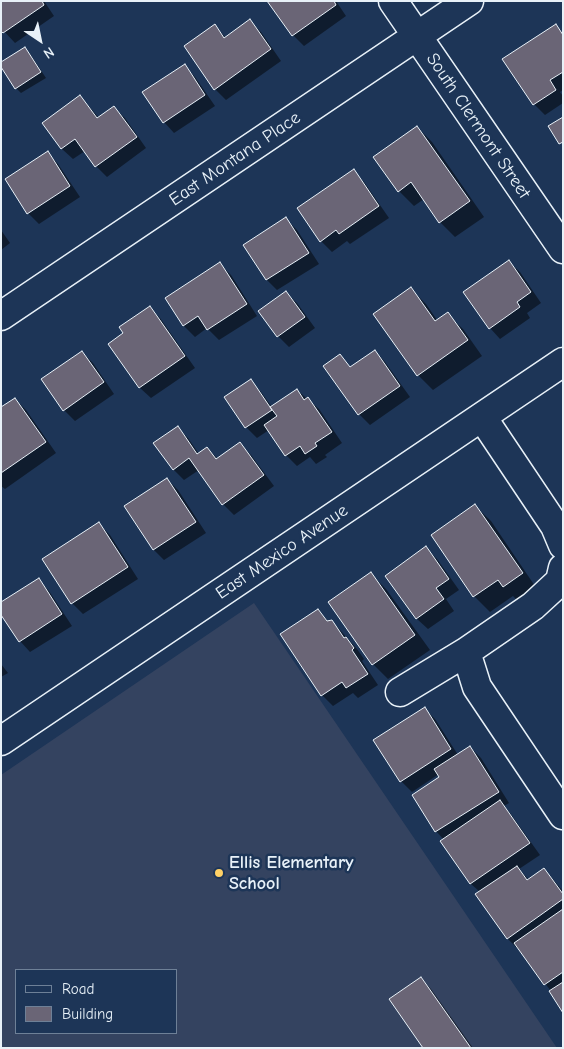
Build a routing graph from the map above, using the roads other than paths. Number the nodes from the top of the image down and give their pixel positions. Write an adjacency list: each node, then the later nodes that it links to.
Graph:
1 (393, 1): 3 (street, South Clermont Street)
2 (469, 1): 3 (street, East Montana Place)
3 (417, 37): 4 (street, South Clermont Street); 5 (street, East Montana Place)
4 (563, 249)
5 (1, 316)
6 (563, 362): 7 (street, East Mexico Avenue)
7 (482, 417): 8 (street); 12 (street, East Mexico Avenue)
8 (563, 545)
9 (563, 568): 10 (street)
10 (466, 652): 11 (street); 13 (street)
11 (400, 692)
12 (1, 742)
13 (563, 815)

